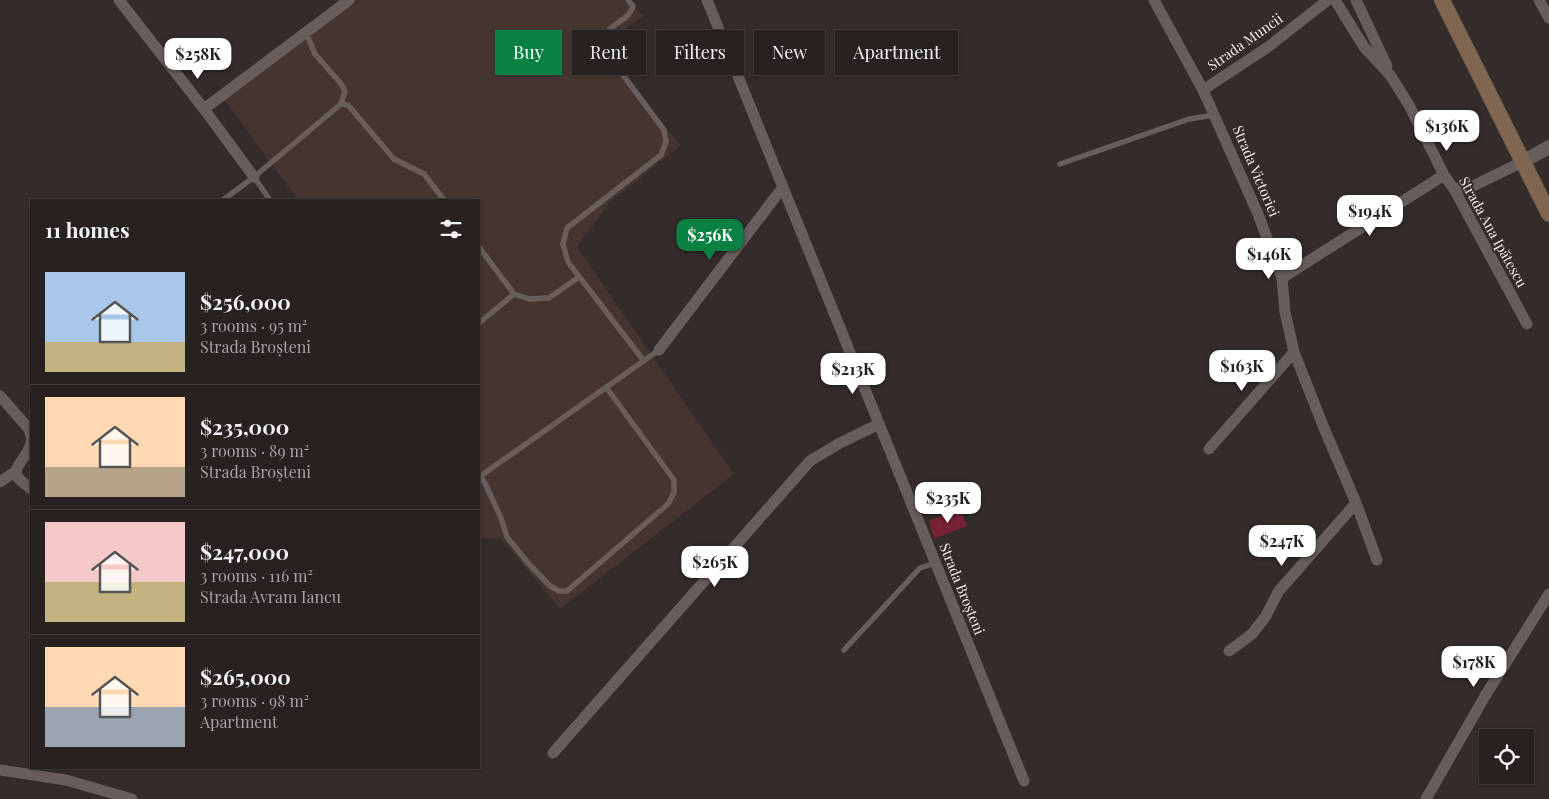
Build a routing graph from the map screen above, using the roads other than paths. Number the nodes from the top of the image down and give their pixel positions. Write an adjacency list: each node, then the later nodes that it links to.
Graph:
1 (118, 0): 16 (street)
2 (349, 0): 12 (street)
3 (628, 0): 30 (lane)
4 (707, 0): 23 (street, Strada Broșteni)
5 (1154, 0): 14 (street, Strada Victoriei)
6 (1328, 0): 14 (street, Strada Muncii)
7 (1335, 0): 13 (street, Strada Ana Ipătescu)
8 (1356, 0): 13 (street, Strada Ana Ipătescu)
9 (1442, 0): 19 (main road)
10 (1539, 0): 11 (street)
11 (1549, 18)
12 (306, 33): 15 (lane); 16 (street)
13 (1390, 75): 21 (street, Strada Ana Ipătescu)
14 (1203, 90): 17 (street, Strada Victoriei)
15 (341, 104): 22 (lane); 27 (lane)
16 (204, 109): 22 (street)
17 (1215, 115): 20 (lane); 31 (street, Strada Victoriei)
18 (1549, 147): 19 (street)
19 (1522, 162): 24 (street); 28 (main road)
20 (1060, 164)
21 (1444, 175): 24 (street, Strada Ana Ipătescu); 31 (street)
22 (254, 177): 25 (lane); 26 (lane)
23 (783, 187): 35 (street); 40 (street, Strada Broșteni)
24 (1454, 189): 34 (street, Strada Ana Ipătescu)
25 (224, 199)
26 (269, 199)
27 (443, 199)
28 (1549, 214)
29 (480, 248): 32 (lane)
30 (579, 277): 32 (lane); 37 (lane)
31 (1282, 278): 36 (street, Strada Victoriei)
32 (514, 294): 33 (lane)
33 (480, 321)
34 (1528, 324)
35 (659, 350): 37 (lane)
36 (1294, 352): 43 (street); 49 (street, Strada Victoriei)
37 (644, 361): 38 (lane)
38 (606, 387): 45 (lane); 46 (lane)
39 (0, 396): 41 (street)
40 (879, 424): 51 (street, Strada Broșteni); 55 (street)
41 (30, 434)
42 (30, 445): 44 (street)
43 (1209, 449)
44 (16, 471): 47 (street); 48 (street)
45 (480, 475)
46 (480, 477)
47 (0, 482)
48 (30, 488)
49 (1356, 502): 50 (street, Strada Victoriei); 54 (street)
50 (1378, 560)
51 (936, 563): 53 (lane); 57 (street, Strada Broșteni)
52 (1549, 594): 59 (street)
53 (844, 650)
54 (1229, 651)
55 (552, 753)
56 (0, 770): 58 (street)
57 (1024, 781)
58 (132, 799)
59 (1426, 799)

